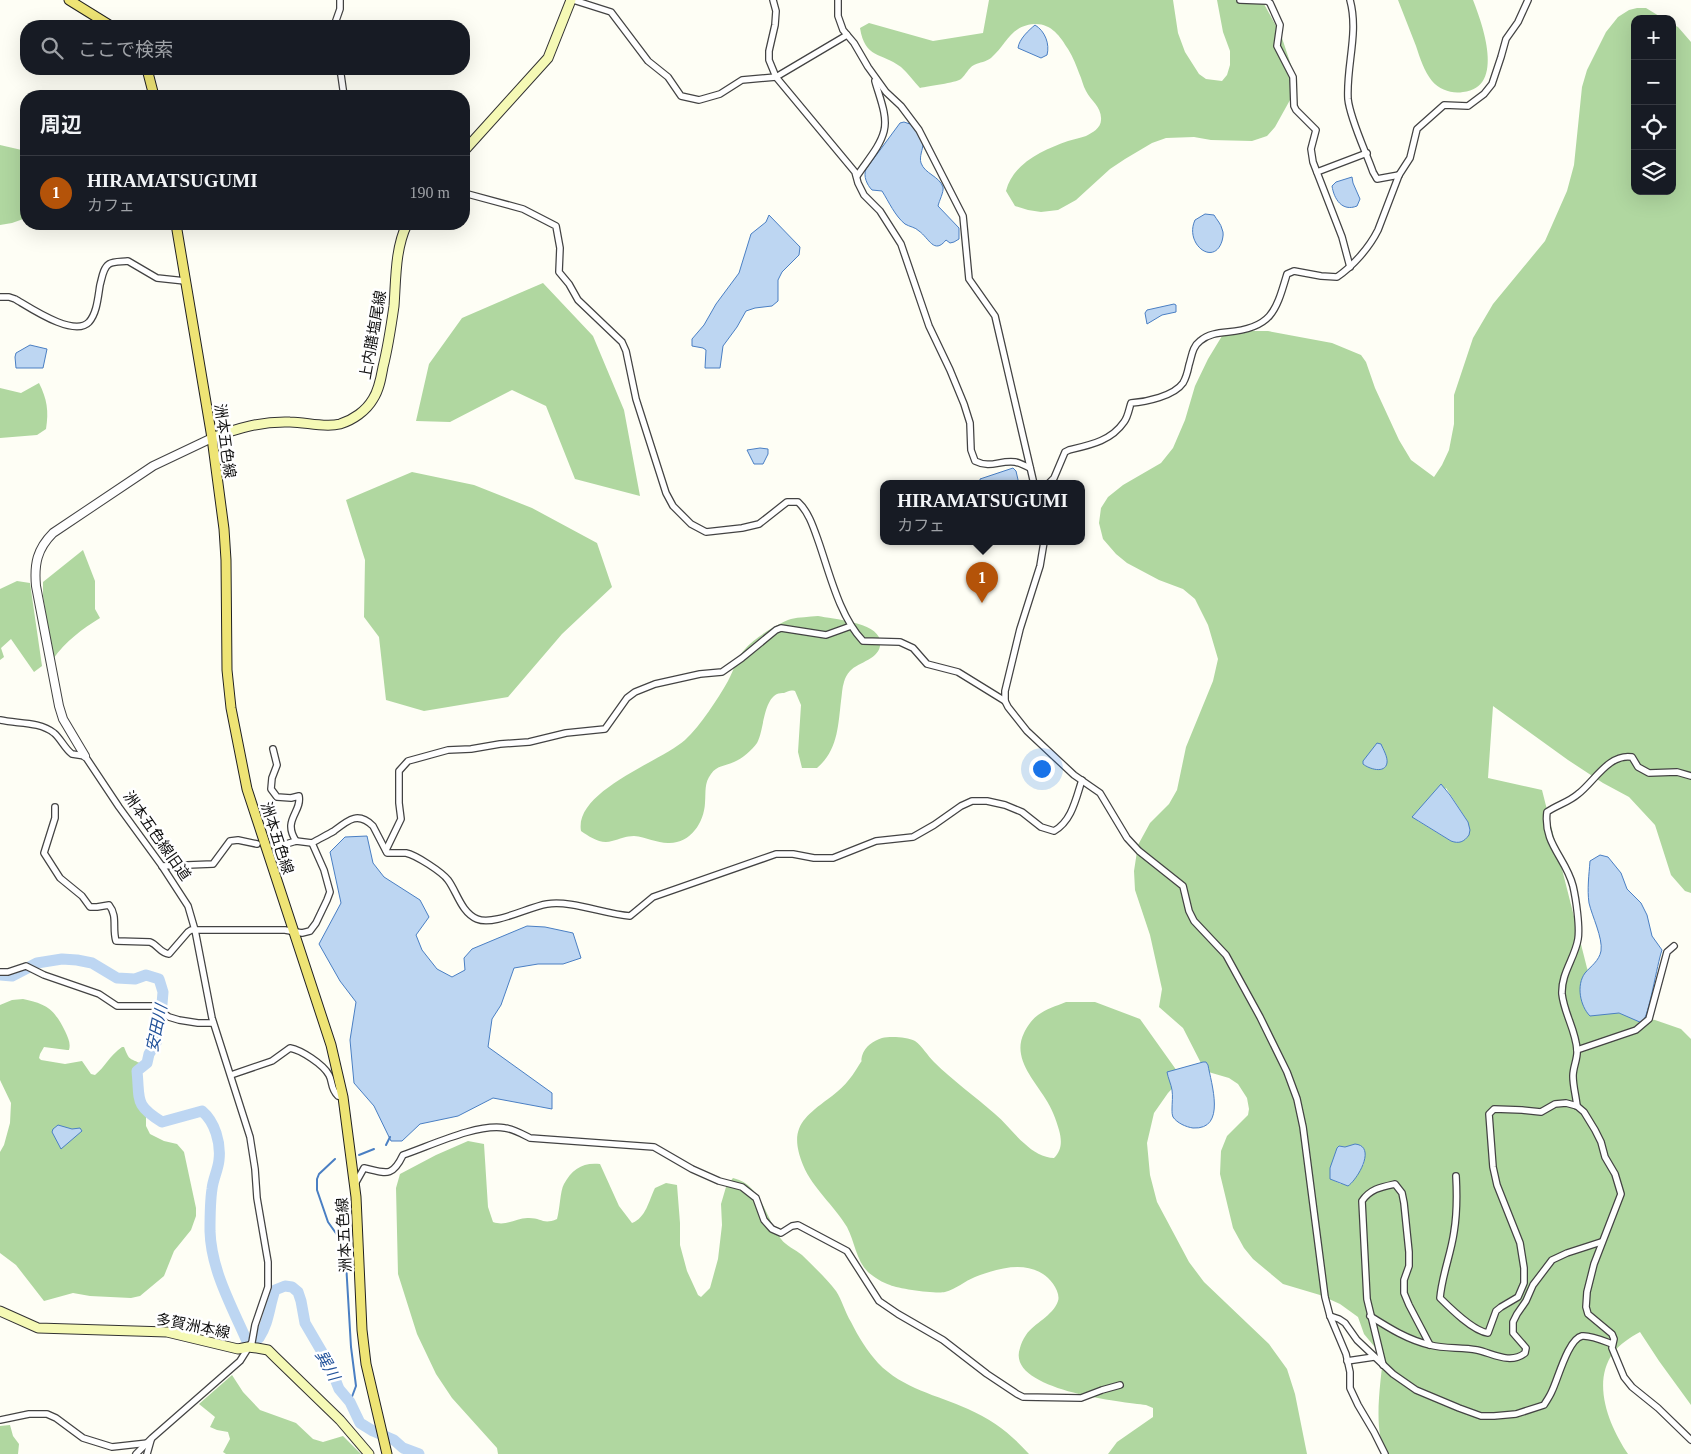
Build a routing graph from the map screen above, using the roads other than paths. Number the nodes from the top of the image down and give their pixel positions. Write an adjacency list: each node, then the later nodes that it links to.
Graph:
1 (69, 0): 9 (main road)
2 (340, 0): 10 (street)
3 (572, 0): 15 (street); 18 (main road)
4 (773, 0): 15 (street)
5 (838, 0): 11 (street)
6 (1240, 0): 20 (street)
7 (1350, 0): 19 (street)
8 (1528, 0): 21 (street)
9 (101, 20)
10 (336, 20)
11 (847, 35): 14 (street); 15 (street)
12 (149, 75): 16 (main road)
13 (341, 75): 17 (street)
14 (874, 76): 22 (street); 30 (street)
15 (776, 77): 22 (street)
16 (152, 90)
17 (343, 90)
18 (470, 145)
19 (1367, 153): 20 (street); 21 (street)
20 (1317, 172): 26 (street)
21 (1399, 175): 26 (street)
22 (857, 176): 30 (street)
23 (470, 195): 34 (street)
24 (177, 230): 27 (main road, 洲本五色線)
25 (405, 230): 29 (main road, 上内膳塩尾線)
26 (1350, 267): 32 (street)
27 (185, 281): 28 (street); 29 (main road, 洲本五色線)
28 (0, 297)
29 (212, 438): 38 (street, 洲本五色線旧道); 49 (main road, 洲本五色線)
30 (1030, 468): 31 (street)
31 (1033, 480)
32 (1052, 480)
33 (1044, 545): 35 (street)
34 (850, 626): 35 (street); 46 (street)
35 (1005, 701): 40 (street)
36 (0, 720): 38 (street)
37 (273, 748): 42 (street)
38 (86, 756): 47 (street, 洲本五色線旧道)
39 (1691, 776): 53 (street)
40 (1082, 780): 46 (street); 61 (street)
41 (55, 807): 48 (street)
42 (296, 841): 44 (street); 45 (street)
43 (257, 844): 47 (street)
44 (312, 844): 46 (street); 49 (street)
45 (273, 845)
46 (386, 850)
47 (162, 866): 48 (street, 洲本五色線旧道)
48 (195, 930): 49 (street); 52 (street, 洲本五色線旧道)
49 (294, 932): 55 (main road, 洲本五色線)
50 (1674, 946): 53 (street)
51 (0, 972): 52 (street)
52 (213, 1022): 54 (street, 洲本五色線旧道)
53 (1577, 1050): 56 (street)
54 (230, 1075): 55 (street); 63 (street, 洲本五色線旧道)
55 (343, 1097): 58 (main road, 洲本五色線)
56 (1577, 1106): 57 (street); 59 (street)
57 (1456, 1176)
58 (355, 1184): 69 (street); 76 (main road, 洲本五色線)
59 (1601, 1242): 64 (street); 65 (street)
60 (0, 1311): 63 (main road, 多賀洲本線)
61 (1330, 1316): 66 (street); 67 (street)
62 (1370, 1316): 65 (street); 65 (street); 68 (street)
63 (250, 1344): 71 (street); 75 (main road, 多賀洲本線)
64 (1612, 1344): 68 (street); 72 (street)
65 (1430, 1346)
66 (1374, 1357): 67 (street); 68 (street)
67 (1347, 1361): 77 (street)
68 (1383, 1366)
69 (1120, 1386)
70 (0, 1420): 71 (street)
71 (150, 1440): 73 (street); 74 (street)
72 (1691, 1440)
73 (136, 1454)
74 (147, 1454)
75 (369, 1454)
76 (387, 1454)
77 (1384, 1454)

